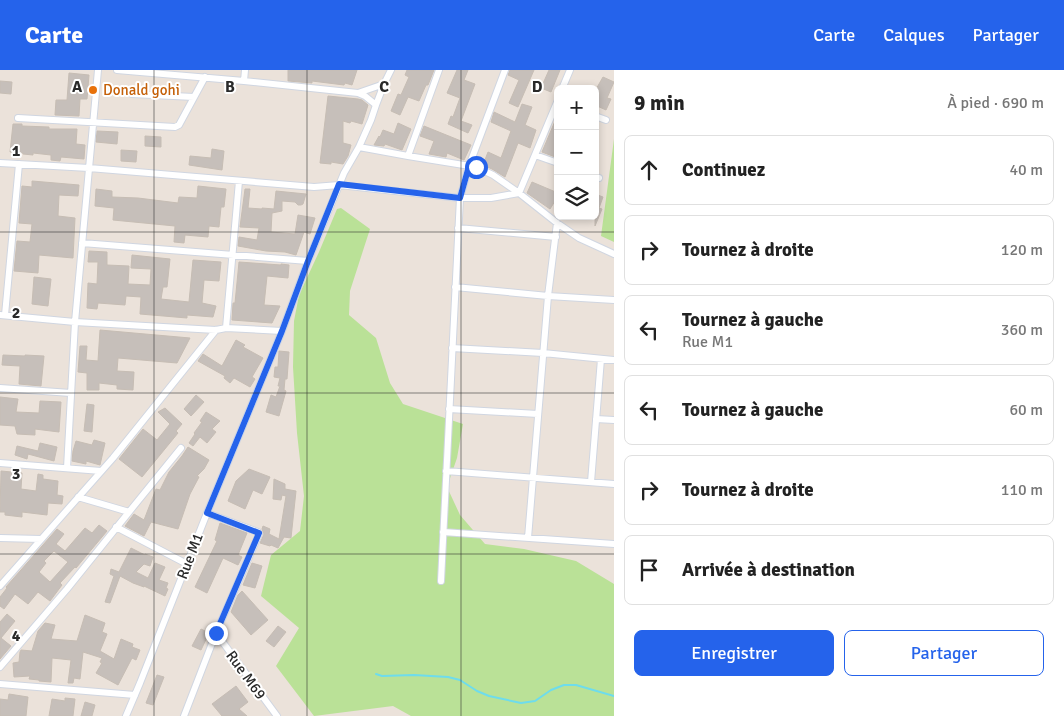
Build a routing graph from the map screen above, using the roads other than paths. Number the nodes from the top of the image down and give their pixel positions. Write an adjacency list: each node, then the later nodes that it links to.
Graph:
1 (98, 70): 21 (street)
2 (117, 70): 8 (street)
3 (245, 70): 10 (street)
4 (391, 70): 11 (street, Rue M1)
5 (439, 70): 24 (street)
6 (505, 70): 28 (street)
7 (570, 70): 12 (street)
8 (175, 72): 9 (street)
9 (205, 78): 10 (street); 15 (street)
10 (244, 81): 13 (street)
11 (384, 84): 13 (street); 16 (street, Rue M1)
12 (564, 85)
13 (358, 93): 16 (street)
14 (132, 94): 15 (street)
15 (194, 97): 21 (street)
16 (376, 105): 22 (street, Rue M1)
17 (554, 110): 23 (street)
18 (599, 117): 20 (street)
19 (18, 118): 21 (street)
20 (606, 120)
21 (93, 122): 29 (street)
22 (359, 147): 24 (street); 31 (street, Rue M1)
23 (535, 155): 25 (street); 32 (street)
24 (408, 156): 28 (street)
25 (554, 162)
26 (0, 163): 27 (street)
27 (19, 164): 29 (street); 44 (street)
28 (469, 166): 32 (street); 33 (street)
29 (89, 168): 30 (street); 37 (street)
30 (239, 181): 31 (street); 39 (street)
31 (339, 184): 33 (street); 40 (street, Rue M1)
32 (519, 193): 33 (street); 34 (street)
33 (460, 198): 35 (street)
34 (557, 224): 36 (street); 38 (street)
35 (458, 228): 36 (street); 41 (street)
36 (556, 237): 42 (street)
37 (82, 243): 39 (street); 45 (street)
38 (614, 254)
39 (232, 255): 40 (street); 46 (street)
40 (308, 261): 48 (street, Rue M1)
41 (455, 287): 42 (street); 49 (street)
42 (548, 296): 43 (street); 50 (street)
43 (614, 300)
44 (3, 315): 45 (street)
45 (74, 322): 47 (street); 54 (street)
46 (226, 328): 47 (street); 48 (street)
47 (216, 330): 62 (street)
48 (282, 331): 69 (street, Rue M1)
49 (452, 348): 50 (street); 55 (street)
50 (543, 354): 51 (street); 56 (street)
51 (601, 359): 52 (street); 57 (street)
52 (614, 360)
53 (0, 388): 54 (street)
54 (71, 393): 61 (street)
55 (449, 409): 56 (street); 63 (street)
56 (538, 414): 64 (street)
57 (596, 419): 58 (street); 65 (street)
58 (614, 420)
59 (181, 448): 68 (street)
60 (0, 463): 61 (street)
61 (66, 468): 62 (street)
62 (101, 471): 67 (street)
63 (446, 471): 64 (street); 71 (street)
64 (533, 478): 65 (street); 73 (street)
65 (591, 482): 66 (street)
66 (614, 484)
67 (78, 497): 68 (street); 74 (street)
68 (128, 512): 70 (street)
69 (207, 513): 76 (street, Rue M1); 79 (street)
70 (116, 527): 76 (street); 80 (street)
71 (443, 532): 73 (street); 77 (street)
72 (0, 538): 74 (street)
73 (528, 538): 75 (street)
74 (41, 539): 78 (street)
75 (614, 544)
76 (187, 564): 82 (street, Rue M1)
77 (441, 581)
78 (0, 586)
79 (216, 633): 84 (street); 85 (street, Rue M69)
80 (0, 667)
81 (0, 684): 82 (street)
82 (135, 695): 83 (street, Rue M1)
83 (126, 716)
84 (184, 716)
85 (276, 716)

